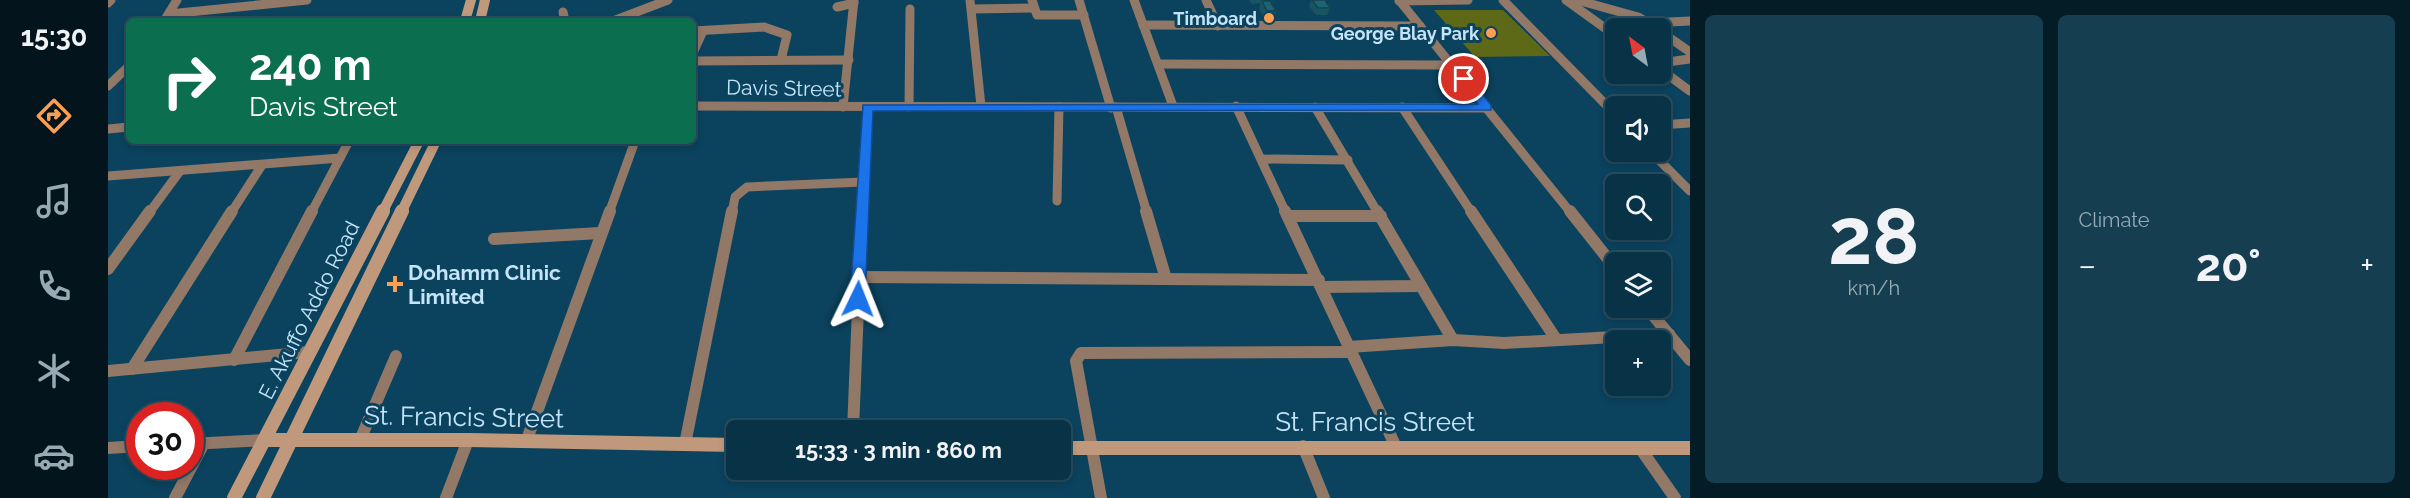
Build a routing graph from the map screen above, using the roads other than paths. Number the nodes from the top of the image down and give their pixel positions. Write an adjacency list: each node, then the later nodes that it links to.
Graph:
1 (177, 0): 20 (street)
2 (308, 0): 20 (street)
3 (471, 0): 21 (main road)
4 (485, 0): 22 (main road)
5 (668, 0): 23 (street)
6 (1079, 0): 19 (street)
7 (1134, 0): 27 (street)
8 (1206, 0): 28 (street)
9 (1399, 0): 10 (street); 29 (street)
10 (1468, 0)
11 (1503, 0): 47 (street)
12 (1566, 0): 30 (street)
13 (1577, 0): 24 (street)
14 (854, 1): 17 (street); 38 (street)
15 (971, 4): 16 (street); 49 (street)
16 (1033, 4): 19 (street)
17 (837, 7)
18 (910, 9): 54 (street)
19 (1084, 15): 56 (street)
20 (166, 17)
21 (466, 18)
22 (481, 18)
23 (621, 18)
24 (1630, 18)
25 (1690, 21): 26 (street)
26 (1671, 24)
27 (1143, 25): 28 (street); 41 (street)
28 (1218, 26): 29 (street)
29 (1420, 26): 42 (street)
30 (1605, 28)
31 (703, 30): 32 (street); 34 (street); 37 (street)
32 (696, 31)
33 (1671, 38): 35 (street)
34 (696, 46)
35 (1690, 52)
36 (1690, 59): 40 (street)
37 (781, 60): 38 (street); 39 (street)
38 (849, 60): 52 (street)
39 (696, 61)
40 (1671, 62)
41 (1158, 64): 42 (street); 50 (street)
42 (1452, 65): 59 (street)
43 (126, 69): 45 (street)
44 (1671, 77): 46 (street)
45 (112, 84)
46 (1690, 91)
47 (1605, 104)
48 (696, 106): 52 (street, Davis Street)
49 (981, 106): 54 (street, Davis Street); 55 (street, Davis Street)
50 (1173, 106): 51 (street, Davis Street); 56 (street, Davis Street)
51 (1236, 106): 57 (street, Davis Street); 69 (street)
52 (843, 107): 53 (street, Davis Street)
53 (867, 107): 54 (street, Davis Street); 75 (street)
54 (909, 107)
55 (1059, 107): 56 (street, Davis Street); 77 (street)
56 (1114, 107): 85 (street)
57 (1315, 107): 58 (street, Davis Street); 70 (street)
58 (1402, 107): 59 (street, Davis Street); 92 (street)
59 (1487, 108): 82 (street)
60 (1690, 123): 61 (street)
61 (1671, 124)
62 (126, 127): 63 (street)
63 (108, 129)
64 (347, 144): 68 (street)
65 (417, 144): 95 (main road, E. Akuffo Addo Road)
66 (435, 144): 103 (main road, E. Akuffo Addo Road)
67 (634, 144): 80 (street)
68 (340, 158): 72 (street); 97 (street)
69 (1261, 159): 70 (street); 78 (street)
70 (1348, 160): 79 (street)
71 (1662, 162): 76 (street)
72 (262, 165): 73 (street); 99 (street)
73 (180, 171): 74 (street); 83 (street)
74 (108, 176)
75 (863, 182): 84 (street); 108 (street)
76 (1690, 191)
77 (1057, 201)
78 (1288, 216): 79 (street); 86 (street)
79 (1381, 216): 87 (street)
80 (600, 233): 81 (street); 106 (street)
81 (494, 239)
82 (1605, 254)
83 (108, 269)
84 (859, 277): 85 (street); 101 (street)
85 (1166, 279): 86 (street)
86 (1320, 284): 87 (street); 94 (street)
87 (1421, 286): 93 (street)
88 (1655, 318): 89 (street)
89 (1666, 330)
90 (1671, 336): 98 (street)
91 (1605, 337): 92 (street)
92 (1556, 339): 93 (street)
93 (1453, 340): 94 (street)
94 (1350, 349): 112 (street); 116 (street)
95 (309, 352): 97 (street); 102 (main road, E. Akuffo Addo Road)
96 (396, 356): 104 (street)
97 (234, 360): 99 (street)
98 (1690, 360)
99 (132, 369): 100 (street)
100 (108, 371)
101 (853, 420)
102 (265, 440): 103 (main road, St. Francis Street); 107 (street, St. Francis Street); 120 (main road, E. Akuffo Addo Road)
103 (292, 440): 104 (main road, St. Francis Street); 121 (main road, E. Akuffo Addo Road)
104 (360, 440): 105 (main road, St. Francis Street)
105 (468, 440): 106 (main road, St. Francis Street); 122 (street)
106 (526, 442): 108 (main road, St. Francis Street)
107 (204, 444)
108 (685, 444): 109 (main road, St. Francis Street)
109 (726, 445)
110 (1303, 446): 112 (main road, St. Francis Street); 116 (main road, St. Francis Street); 124 (street)
111 (126, 447): 114 (street)
112 (1396, 447): 113 (main road, St. Francis Street)
113 (1640, 447): 117 (main road, St. Francis Street); 125 (street)
114 (108, 448)
115 (1071, 448): 116 (main road, St. Francis Street)
116 (1093, 448): 123 (street)
117 (1690, 448)
118 (182, 480): 119 (street)
119 (175, 498)
120 (234, 498)
121 (263, 498)
122 (446, 498)
123 (1101, 498)
124 (1324, 498)
125 (1675, 498)

